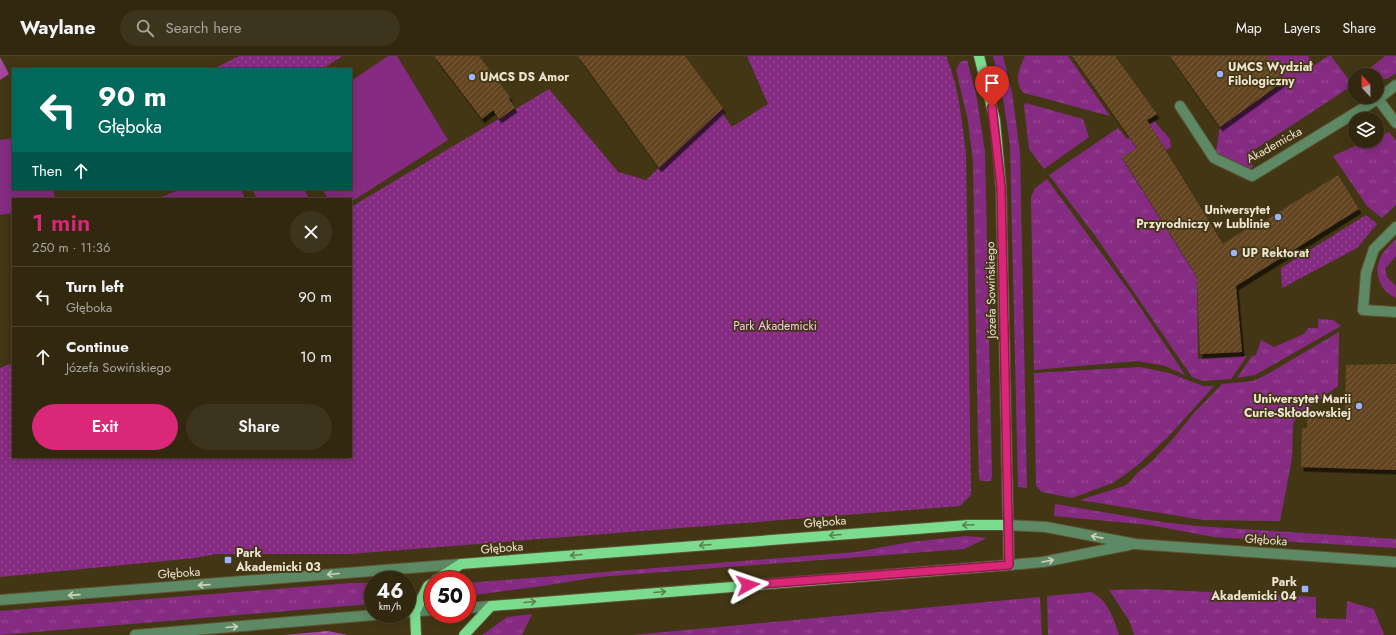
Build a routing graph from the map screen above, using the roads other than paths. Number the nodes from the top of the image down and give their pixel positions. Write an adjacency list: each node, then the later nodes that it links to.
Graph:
1 (979, 56): 10 (main road, Józefa Sowińskiego)
2 (1396, 85): 3 (street, Akademicka)
3 (1384, 94)
4 (1370, 104): 6 (street, Akademicka)
5 (1382, 104): 7 (street)
6 (1180, 106)
7 (1396, 123)
8 (1396, 227): 9 (street)
9 (1396, 312)
10 (1007, 525): 11 (street, Głęboka, one-way to 10); 13 (main road, Głęboka, one-way to 13); 14 (main road)
11 (1135, 544): 12 (street, Głęboka); 14 (street, Głęboka, one-way to 11)
12 (1396, 562)
13 (462, 564): 15 (street, Głęboka); 16 (main road)
14 (1009, 565): 21 (main road, Głęboka, one-way to 14)
15 (376, 571)
16 (451, 571)
17 (364, 572): 19 (street, Głęboka, one-way to 19)
18 (424, 592): 20 (main road)
19 (0, 600)
20 (416, 604)
21 (491, 606): 22 (street, Głęboka); 27 (main road)
22 (476, 607)
23 (364, 616): 25 (street, one-way to 23)
24 (413, 623): 26 (main road)
25 (135, 635)
26 (416, 635)
27 (464, 635)

